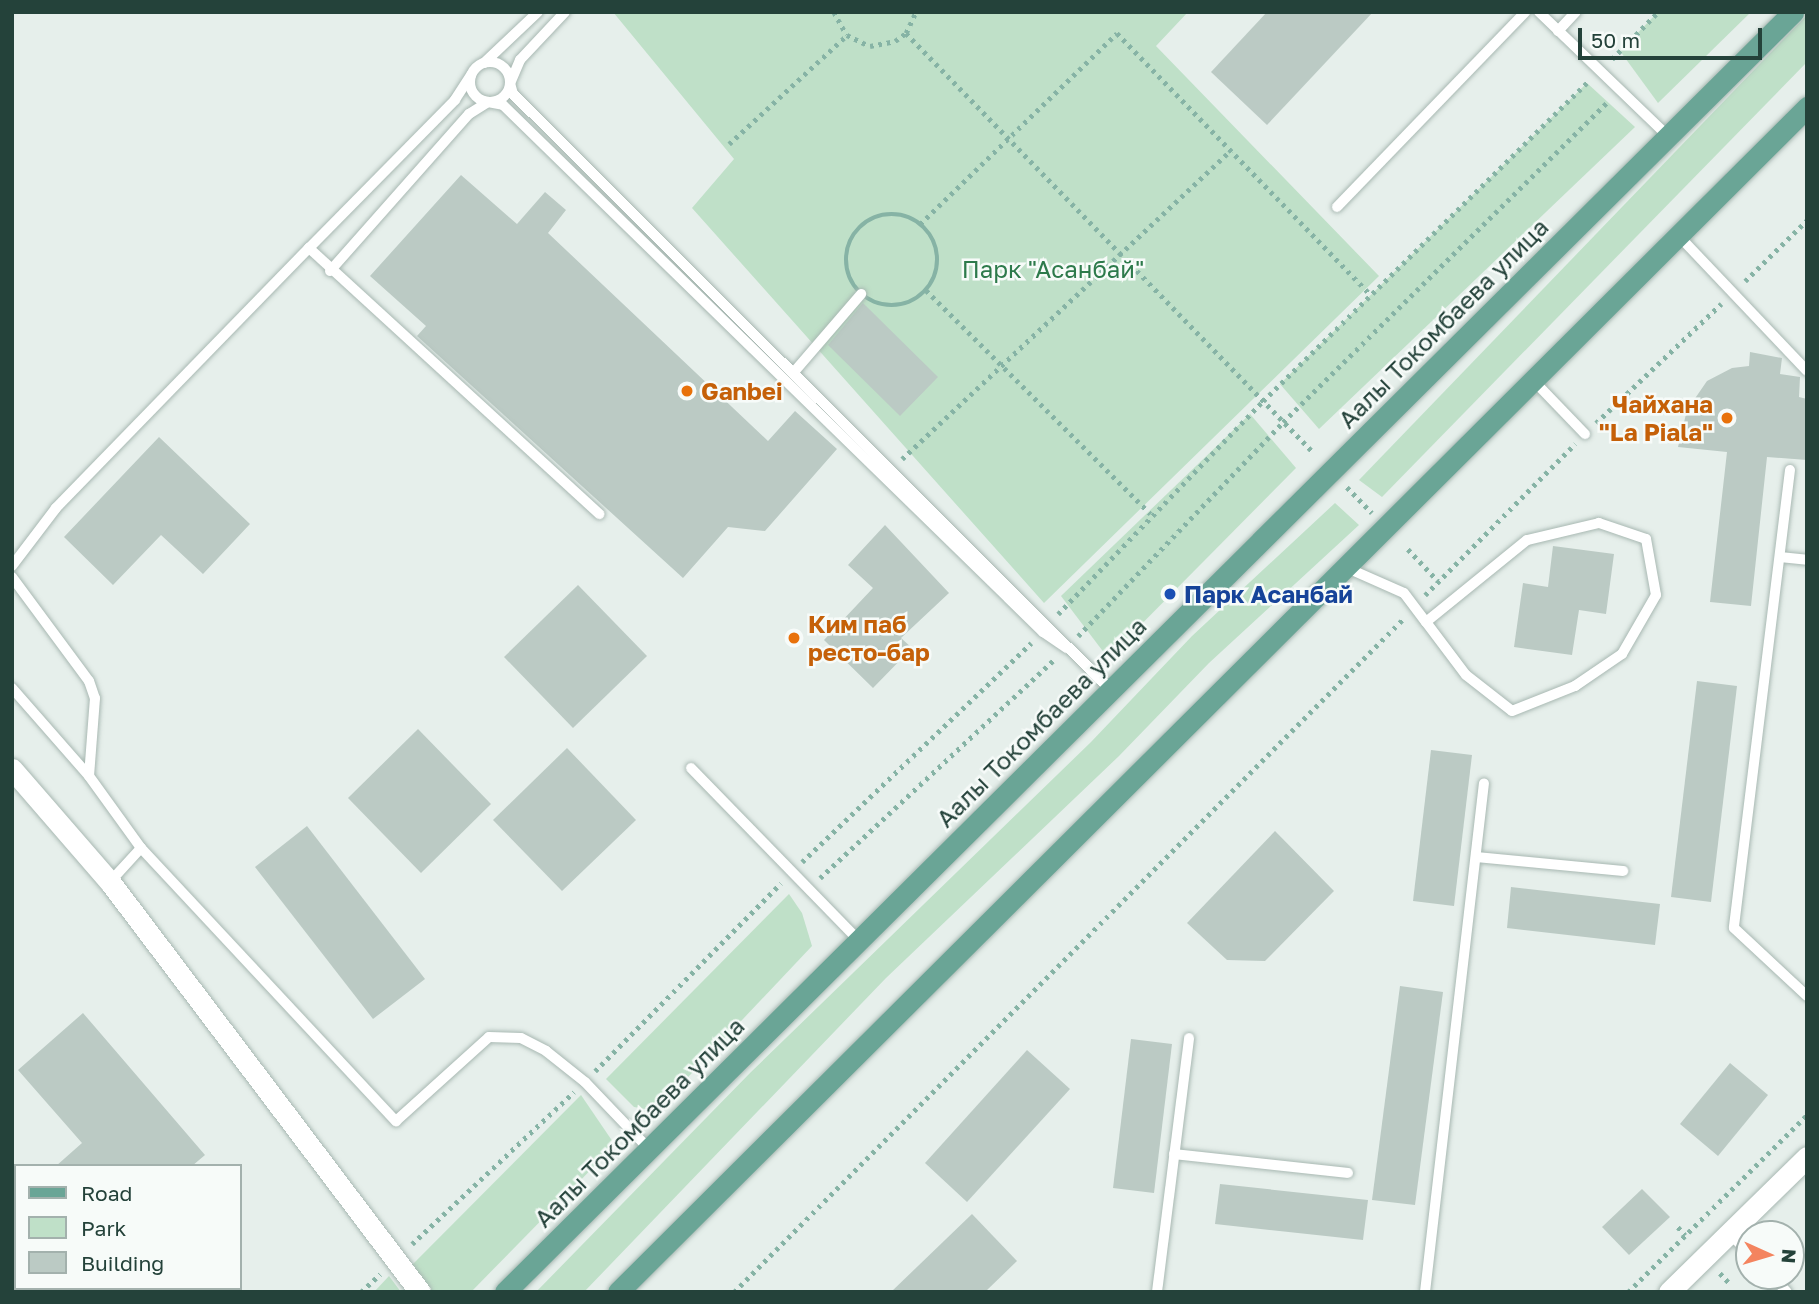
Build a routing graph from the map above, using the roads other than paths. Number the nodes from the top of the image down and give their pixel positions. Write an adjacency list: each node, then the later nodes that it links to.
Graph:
1 (538, 12): 8 (lane)
2 (565, 12): 10 (lane)
3 (1525, 12): 14 (lane)
4 (1539, 12): 7 (lane)
5 (1576, 12): 7 (lane)
6 (1793, 12): 13 (main road, Аалы Токомбаева улица)
7 (1558, 31): 13 (lane)
8 (483, 63): 9 (lane); 10 (lane)
9 (471, 75): 11 (lane); 16 (lane)
10 (510, 83): 11 (lane); 20 (lane)
11 (488, 102): 17 (lane); 31 (lane)
12 (1807, 107): 15 (main road)
13 (1668, 136): 33 (main road, Аалы Токомбаева улица)
14 (1337, 207)
15 (1678, 235): 19 (lane); 21 (main road)
16 (309, 248): 17 (lane); 27 (lane)
17 (330, 271): 24 (lane)
18 (861, 294): 20 (lane)
19 (1807, 371)
20 (794, 372): 31 (lane)
21 (1532, 380): 22 (lane); 28 (main road)
22 (1585, 434)
23 (1790, 470): 25 (lane)
24 (599, 514)
25 (1780, 557): 26 (lane); 43 (lane)
26 (1807, 560)
27 (12, 566)
28 (1345, 567): 30 (lane); 53 (main road)
29 (12, 577): 36 (lane)
30 (1426, 622): 30 (lane)
31 (1046, 628): 33 (lane)
32 (12, 688): 36 (lane)
33 (1111, 690): 42 (main road, Аалы Токомбаева улица)
34 (691, 768): 42 (lane)
35 (12, 769): 41 (street)
36 (89, 776): 38 (lane)
37 (1484, 783): 39 (lane)
38 (141, 848): 41 (lane); 45 (lane)
39 (1476, 857): 40 (lane); 55 (lane)
40 (1623, 871)
41 (110, 882): 51 (street)
42 (859, 941): 45 (main road, Аалы Токомбаева улица)
43 (1807, 996)
44 (1189, 1038): 46 (lane)
45 (649, 1149): 52 (main road, Аалы Токомбаева улица)
46 (1174, 1154): 48 (lane); 54 (lane)
47 (1807, 1157): 49 (street)
48 (1348, 1173)
49 (1729, 1233): 50 (lane); 56 (street)
50 (1735, 1239)
51 (420, 1292)
52 (505, 1292)
53 (618, 1292)
54 (1157, 1292)
55 (1425, 1292)
56 (1669, 1292)

